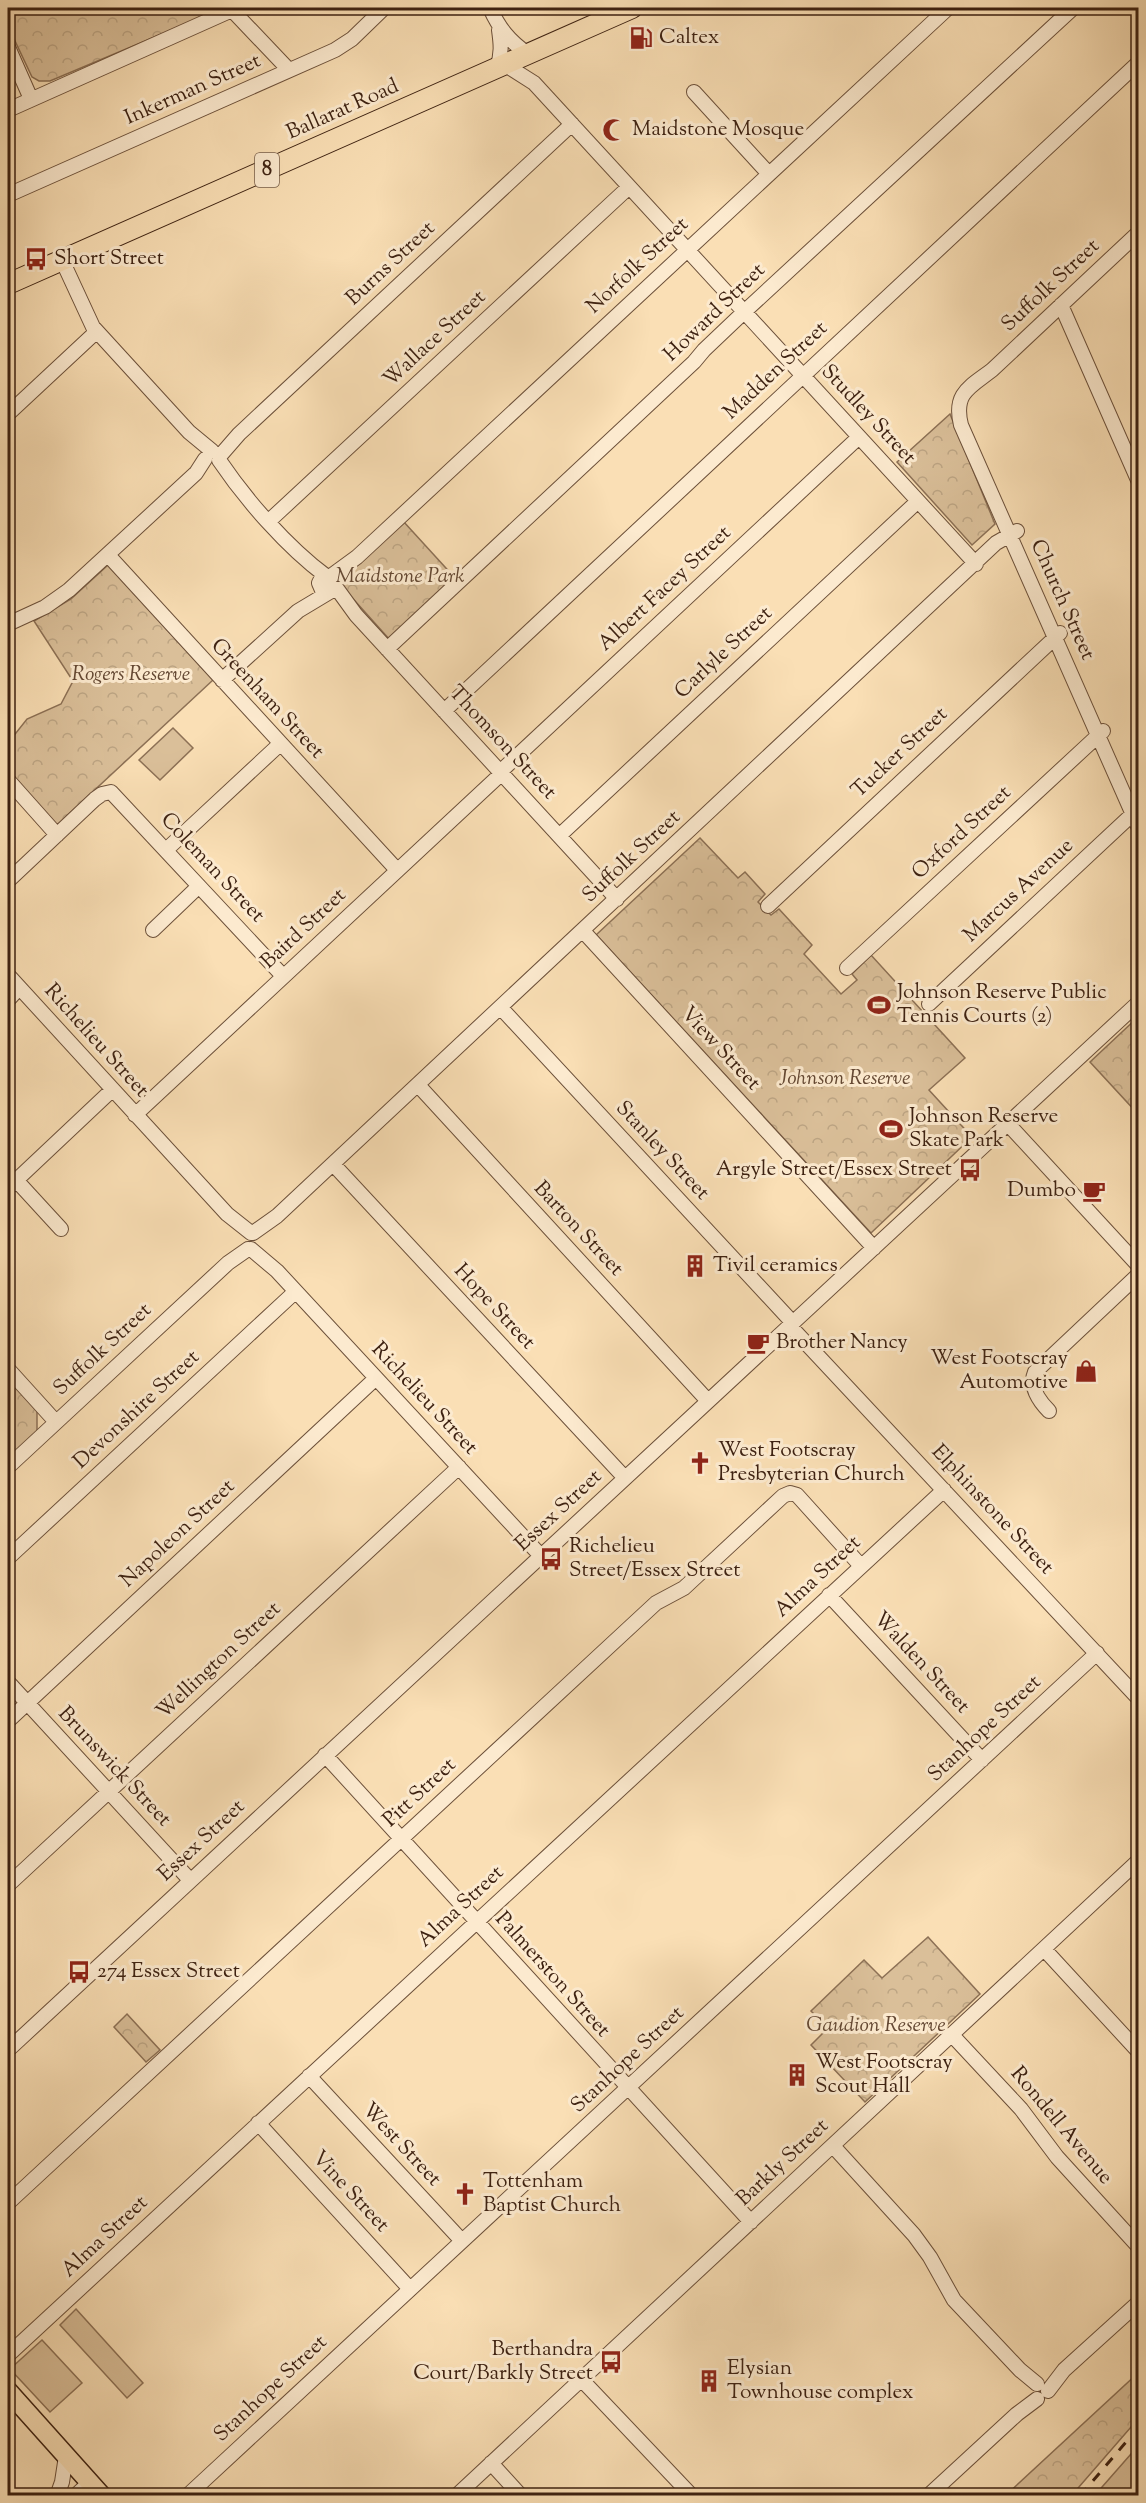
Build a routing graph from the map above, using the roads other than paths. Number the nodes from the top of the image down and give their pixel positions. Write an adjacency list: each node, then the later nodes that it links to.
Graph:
1 (384, 8): 12 (street, Inkerman Street)
2 (490, 8): 7 (street)
3 (632, 8): 9 (highway, Ballarat Road / 8)
4 (948, 8): 18 (street, Norfolk Street)
5 (1073, 8): 26 (street, Howard Street)
6 (231, 9): 12 (street); 15 (street)
7 (498, 25): 9 (street); 11 (street)
8 (8, 47): 15 (street)
9 (527, 54): 11 (highway, Ballarat Road / 8); 13 (street, Studley Street)
10 (1138, 63): 28 (street, Madden Street)
11 (501, 66): 13 (street, Studley Street); 23 (highway, Ballarat Road / 8)
12 (289, 70): 20 (street, Inkerman Street)
13 (534, 83): 17 (street, Studley Street)
14 (694, 92): 18 (street)
15 (31, 99): 16 (street)
16 (8, 110)
17 (572, 124): 19 (street, Studley Street); 32 (street, Burns Street)
18 (769, 174): 22 (street, Norfolk Street)
19 (629, 187): 22 (street, Studley Street); 35 (street, Wallace Street)
20 (8, 195)
21 (1138, 233): 25 (street, Suffolk Street)
22 (687, 250): 26 (street, Studley Street); 39 (street, Norfolk Street)
23 (63, 260): 24 (highway, Ballarat Road / 8); 27 (street, Thomson Street)
24 (8, 284)
25 (1061, 305): 29 (street, Suffolk Street); 33 (street)
26 (744, 312): 28 (street, Studley Street); 42 (street, Howard Street)
27 (96, 332): 30 (street); 32 (street, Thomson Street)
28 (803, 375): 31 (street, Studley Street); 44 (street, Madden Street)
29 (967, 394): 36 (street, Church Street)
30 (8, 414)
31 (859, 437): 34 (street, Studley Street); 47 (street, Albert Facey Street)
32 (212, 458): 35 (street, Thomson Street); 37 (street, Burns Street)
33 (1138, 480)
34 (918, 501): 38 (street, Studley Street); 51 (street, Carlyle Street)
35 (269, 521): 39 (street, Thomson Street)
36 (1013, 533): 38 (street, Suffolk Street); 41 (street, Church Street)
37 (108, 555): 40 (street, Burns Street); 43 (street, Greenham Street)
38 (976, 564): 56 (street, Suffolk Street)
39 (328, 584): 42 (street, Thomson Street); 43 (street, Norfolk Street)
40 (8, 624)
41 (1058, 634): 45 (street, Church Street); 57 (street, Tucker Street)
42 (387, 649): 44 (street, Thomson Street)
43 (222, 680): 46 (street, Greenham Street)
44 (444, 711): 47 (street, Thomson Street)
45 (1102, 732): 49 (street, Church Street); 60 (street, Oxford Street)
46 (280, 744): 52 (street); 53 (street, Greenham Street)
47 (501, 773): 51 (street, Thomson Street); 53 (street, Baird Street)
48 (8, 780): 50 (street)
49 (1137, 813): 66 (street, Marcus Avenue)
50 (57, 835): 52 (street, Coleman Street); 54 (street)
51 (559, 836): 56 (street, Thomson Street)
52 (166, 850): 55 (street, Coleman Street)
53 (398, 870): 62 (street, Baird Street)
54 (8, 881)
55 (200, 886): 58 (street); 62 (street, Coleman Street)
56 (617, 899): 59 (street, Suffolk Street)
57 (768, 906)
58 (153, 930)
59 (583, 931): 67 (street, Suffolk Street); 76 (street, View Street)
60 (848, 968)
61 (8, 975): 63 (street, Richelieu Street)
62 (283, 976): 70 (street, Baird Street)
63 (19, 988): 64 (street); 69 (street, Richelieu Street)
64 (8, 999)
65 (1138, 1003): 71 (street, Essex Street)
66 (929, 1004)
67 (501, 1008): 68 (street, Suffolk Street); 80 (street, Stanley Street)
68 (417, 1085): 72 (street, Suffolk Street); 83 (street, Barton Street)
69 (112, 1090): 70 (street, Richelieu Street); 73 (street)
70 (135, 1115): 75 (street, Richelieu Street)
71 (1008, 1124): 76 (street, Essex Street); 77 (street)
72 (333, 1164): 75 (street, Suffolk Street); 88 (street, Hope Street)
73 (12, 1184): 74 (street)
74 (61, 1228)
75 (250, 1241): 79 (street, Richelieu Street); 85 (street, Suffolk Street)
76 (874, 1248): 80 (street, Essex Street)
77 (1138, 1264)
78 (1138, 1275): 84 (street)
79 (295, 1292): 82 (street, Richelieu Street); 91 (street, Devonshire Street)
80 (791, 1324): 83 (street, Essex Street); 89 (street, Elphinstone Street)
81 (8, 1369): 85 (street)
82 (376, 1378): 87 (street, Richelieu Street); 97 (street, Napoleon Street)
83 (708, 1401): 88 (street, Essex Street)
84 (1049, 1411)
85 (56, 1422): 86 (street, Suffolk Street)
86 (8, 1467)
87 (459, 1467): 90 (street, Richelieu Street); 101 (street, Wellington Street)
88 (625, 1478): 90 (street, Essex Street)
89 (944, 1490): 92 (street, Alma Street); 94 (street, Elphinstone Street)
90 (541, 1556): 99 (street, Essex Street)
91 (8, 1558)
92 (861, 1566): 93 (street, Alma Street); 102 (street, Pitt Street)
93 (829, 1595): 100 (street, Walden Street); 106 (street, Alma Street)
94 (1097, 1653): 96 (street, Elphinstone Street); 100 (street, Stanhope Street)
95 (8, 1682): 97 (street, Brunswick Street)
96 (1138, 1698)
97 (27, 1703): 98 (street, Napoleon Street); 101 (street, Brunswick Street)
98 (8, 1721)
99 (325, 1755): 102 (street, Palmerston Street); 104 (street, Essex Street)
100 (982, 1760): 112 (street, Stanhope Street)
101 (109, 1792): 104 (street, Brunswick Street); 105 (street, Wellington Street)
102 (401, 1839): 106 (street, Palmerston Street); 115 (street, Pitt Street)
103 (1138, 1862): 107 (street, Barkly Street)
104 (190, 1880): 109 (street, Essex Street)
105 (8, 1886)
106 (476, 1923): 111 (street, Alma Street); 112 (street, Palmerston Street)
107 (1044, 1949): 108 (street, Barkly Street); 110 (street)
108 (952, 2035): 114 (street, Barkly Street); 118 (street, Rondell Avenue)
109 (8, 2050)
110 (1138, 2051)
111 (309, 2076): 113 (street, Alma Street); 117 (street, West Street)
112 (628, 2089): 116 (street, Palmerston Street); 117 (street, Stanhope Street)
113 (258, 2123): 119 (street, Vine Street); 121 (street, Alma Street)
114 (832, 2146): 116 (street, Barkly Street); 123 (street)
115 (8, 2203)
116 (751, 2222): 122 (street, Barkly Street)
117 (462, 2241): 119 (street, Stanhope Street)
118 (1138, 2246)
119 (410, 2289): 130 (street, Stanhope Street)
120 (1138, 2303): 123 (street)
121 (8, 2355)
122 (581, 2379): 126 (street, Barkly Street); 133 (street)
123 (1038, 2390): 134 (street)
124 (8, 2391): 125 (main road)
125 (66, 2456): 127 (main road); 128 (street)
126 (491, 2463): 131 (street, Barkly Street); 132 (street)
127 (96, 2489): 129 (street)
128 (57, 2496)
129 (75, 2496)
130 (187, 2496)
131 (456, 2496)
132 (521, 2496)
133 (692, 2496)
134 (928, 2496)

